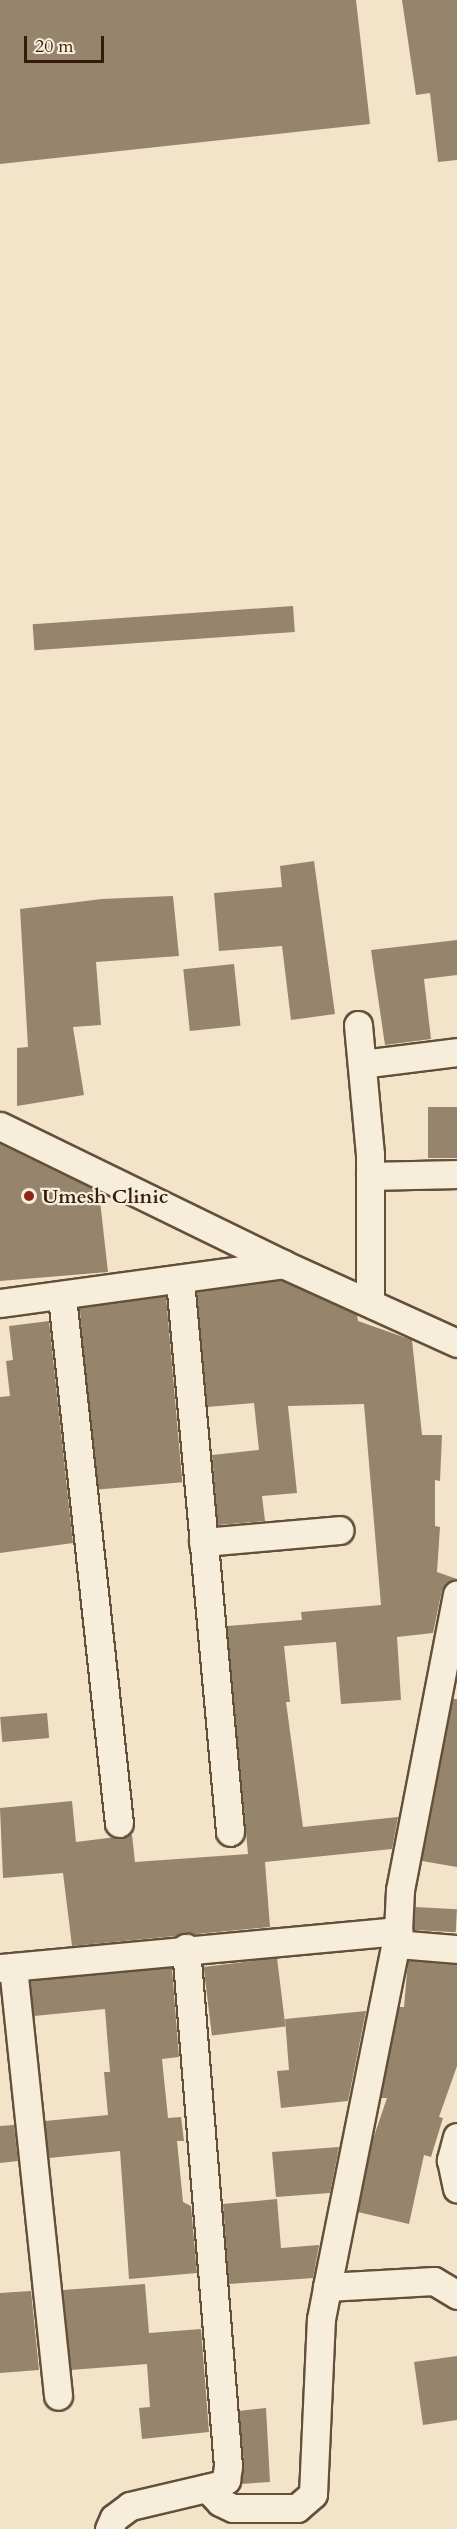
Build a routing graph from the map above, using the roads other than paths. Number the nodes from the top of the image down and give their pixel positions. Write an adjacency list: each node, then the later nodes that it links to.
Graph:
1 (358, 1025): 3 (street)
2 (457, 1052): 3 (street)
3 (362, 1064): 6 (street)
4 (0, 1126): 7 (street)
5 (457, 1173): 6 (street)
6 (370, 1176): 10 (street)
7 (283, 1264): 8 (street); 10 (street)
8 (180, 1280): 9 (street); 14 (street)
9 (62, 1297): 11 (street); 16 (street)
10 (370, 1302): 12 (street)
11 (0, 1303)
12 (457, 1343)
13 (339, 1530): 14 (street)
14 (203, 1542): 17 (street)
15 (457, 1594): 18 (street)
16 (119, 1823)
17 (230, 1832)
18 (397, 1937): 19 (street); 20 (street); 24 (street)
19 (186, 1948): 21 (street); 27 (street)
20 (457, 1949)
21 (6, 1967): 26 (street)
22 (457, 2137): 23 (street)
23 (457, 2188)
24 (327, 2287): 25 (street); 27 (street)
25 (457, 2295)
26 (58, 2396)
27 (207, 2488): 28 (street)
28 (109, 2529)

